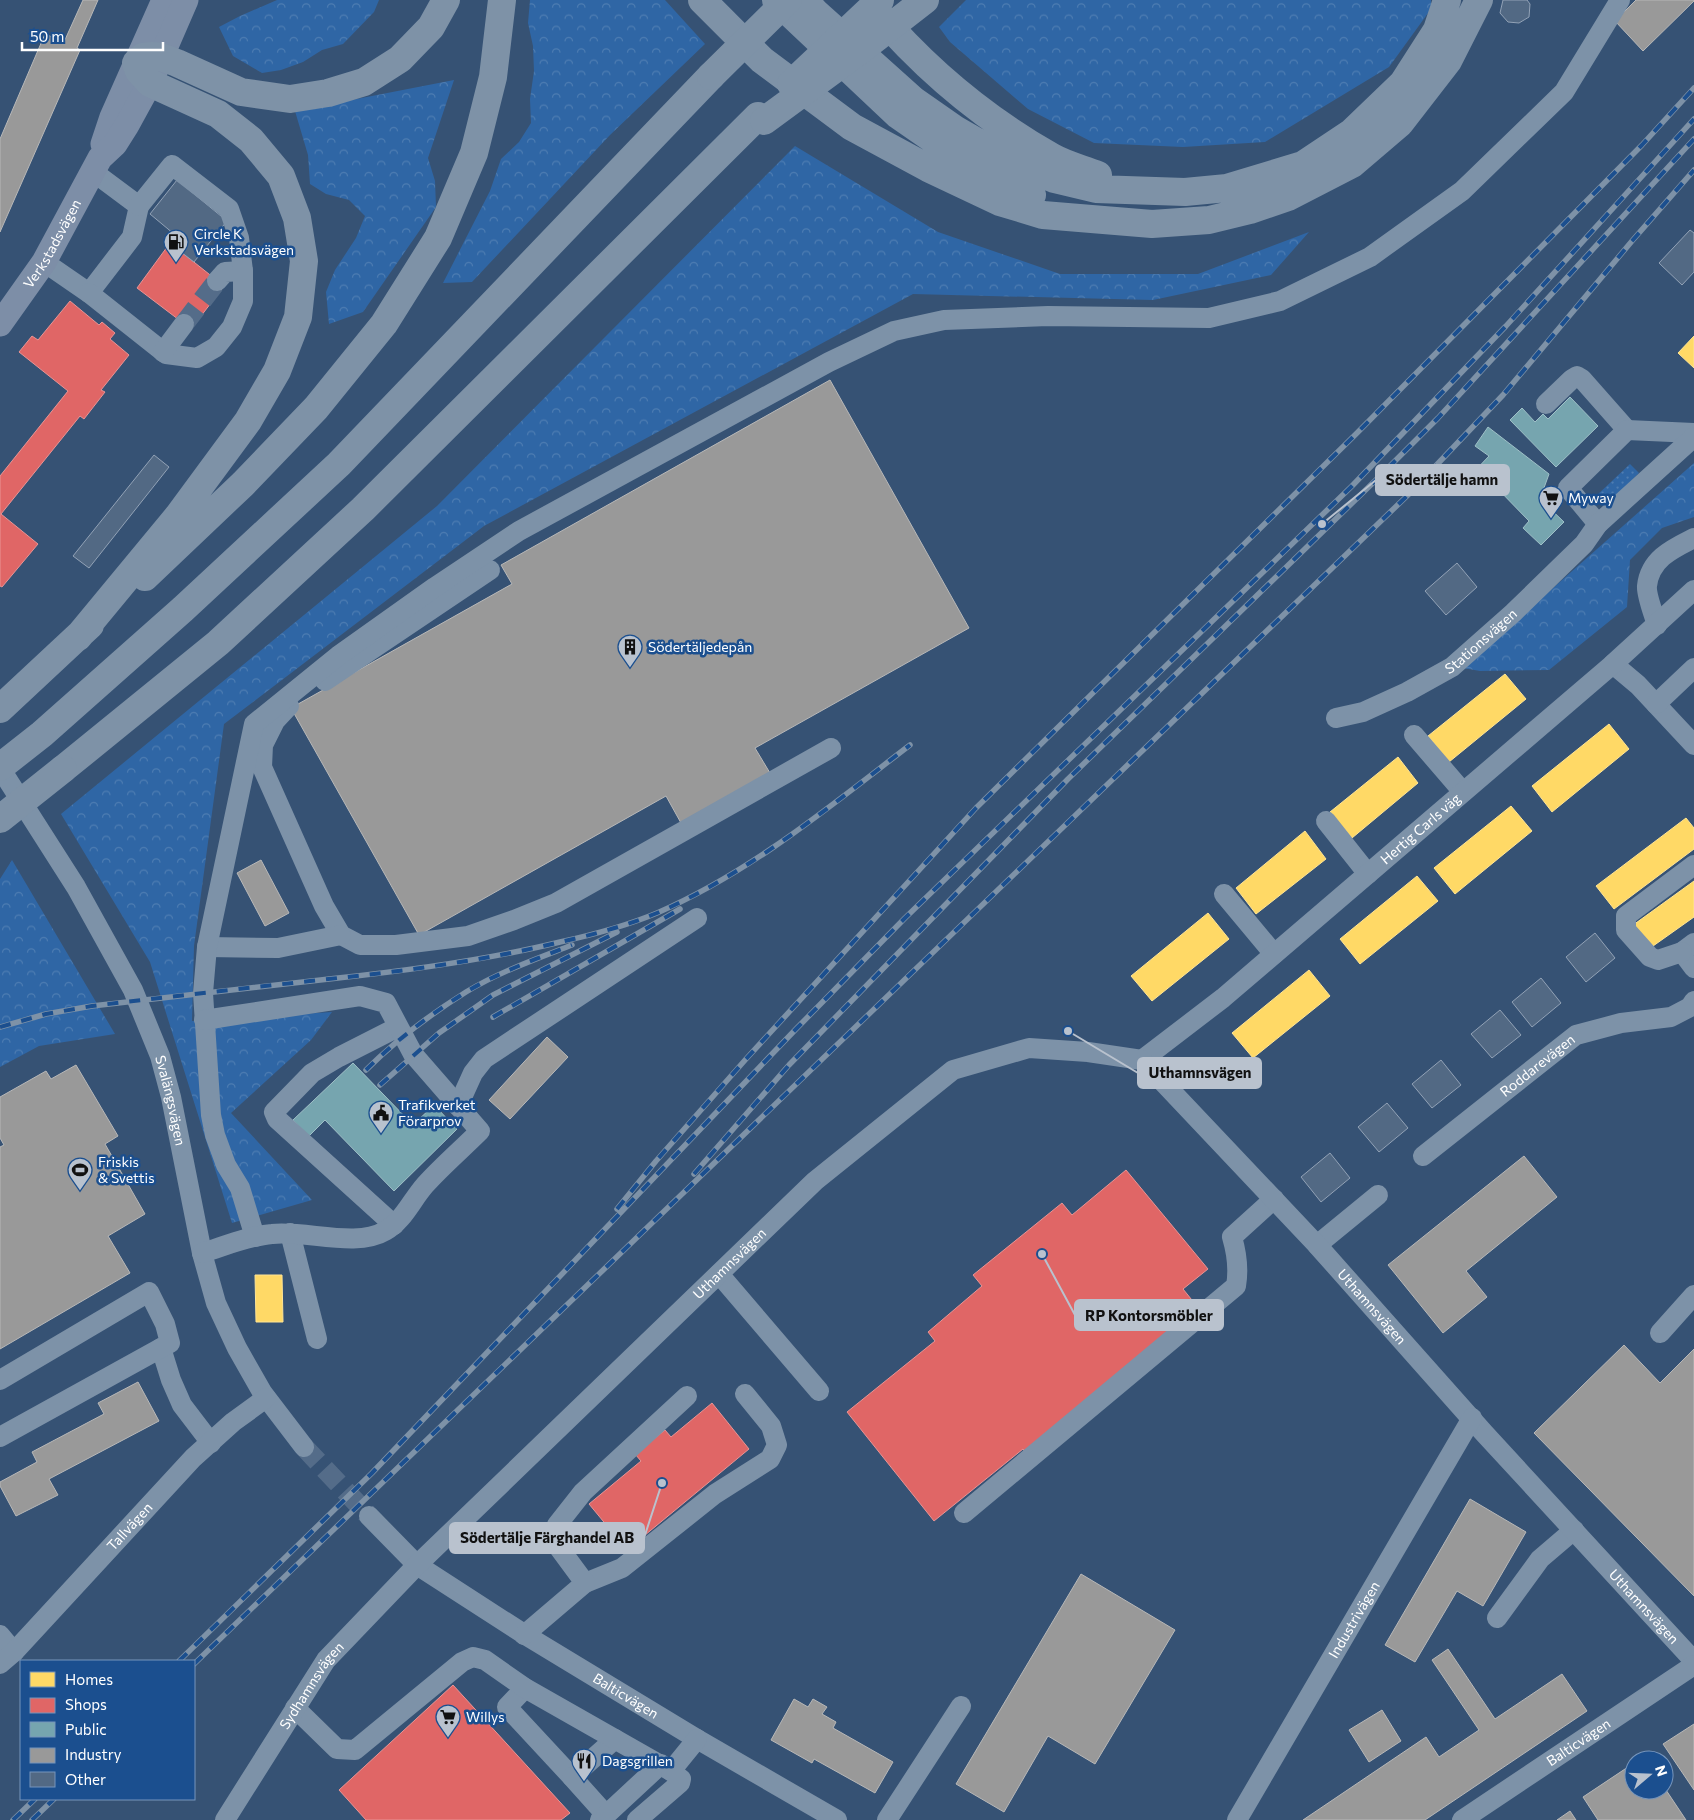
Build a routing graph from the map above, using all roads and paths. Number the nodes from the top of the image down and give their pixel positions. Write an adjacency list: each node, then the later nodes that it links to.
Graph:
1 (164, 0): 15 (main road, Verkstadsvägen)
2 (186, 0): 15 (main road, Verkstadsvägen)
3 (446, 0): 15 (highway)
4 (502, 0): 36 (highway)
5 (702, 0): 20 (highway)
6 (776, 0): 20 (highway)
7 (788, 0): 45 (highway, bridge)
8 (804, 0): 18 (highway)
9 (867, 0): 18 (highway)
10 (880, 0): 16 (highway, bridge)
11 (925, 0): 16 (highway, bridge)
12 (1446, 0): 18 (highway)
13 (1478, 0): 20 (highway)
14 (1620, 0): 54 (street)
15 (149, 68): 17 (main road, Verkstadsvägen); 36 (highway)
16 (761, 119): 47 (highway, bridge)
17 (96, 165): 19 (street); 21 (main road, Verkstadsvägen)
18 (1150, 191)
19 (138, 206): 22 (street); 24 (street)
20 (1102, 220)
21 (44, 262): 24 (street); 25 (main road, Verkstadsvägen)
22 (243, 271): 23 (street); 27 (street)
23 (218, 281)
24 (89, 293): 27 (street)
25 (0, 324)
26 (184, 324): 27 (street)
27 (163, 352)
28 (1546, 404): 29 (street)
29 (1627, 430): 30 (street, Stationsvägen); 31 (street)
30 (1694, 435): 31 (street, Stationsvägen)
31 (1598, 524): 41 (street, Stationsvägen)
32 (1694, 538): 35 (street)
33 (490, 570): 53 (street)
34 (1694, 590): 35 (street, Hertig Carls väg)
35 (1657, 625): 37 (street, Hertig Carls väg)
36 (78, 637): 39 (highway)
37 (1613, 664): 40 (street); 46 (street, Hertig Carls väg)
38 (1694, 668): 40 (street)
39 (7, 702)
40 (1656, 704): 43 (street)
41 (1336, 718)
42 (1414, 735): 46 (street)
43 (1694, 745)
44 (831, 748): 53 (street)
45 (0, 768): 69 (street, Svalängsvägen)
46 (1463, 792): 50 (street, Hertig Carls väg)
47 (0, 820)
48 (1326, 821): 50 (street)
49 (1694, 865): 56 (street)
50 (1368, 874): 55 (street, Hertig Carls väg)
51 (1221, 899): 55 (street)
52 (697, 918): 61 (street)
53 (341, 935): 54 (street)
54 (207, 947): 58 (street)
55 (1274, 954): 60 (street, Hertig Carls väg)
56 (1690, 954)
57 (1694, 1000): 62 (street, Roddarevägen)
58 (204, 1020): 59 (street); 67 (street)
59 (398, 1027): 61 (street); 65 (street)
60 (1142, 1060): 64 (street, Uthamnsvägen); 70 (street, Uthamnsvägen)
61 (458, 1106): 65 (street)
62 (1423, 1156)
63 (1378, 1195): 68 (street)
64 (1274, 1199): 68 (street, Uthamnsvägen); 84 (street)
65 (394, 1225): 66 (street)
66 (290, 1233): 67 (street); 73 (street)
67 (255, 1237): 69 (street)
68 (1318, 1245): 80 (street, Uthamnsvägen)
69 (202, 1252): 79 (street, Svalängsvägen)
70 (719, 1274): 76 (street); 87 (street, Uthamnsvägen)
71 (1694, 1295): 72 (street)
72 (1660, 1334)
73 (317, 1339)
74 (161, 1348): 75 (street); 81 (street); 82 (street)
75 (0, 1380)
76 (819, 1391)
77 (745, 1394): 88 (street)
78 (687, 1396): 88 (street)
79 (266, 1398): 82 (street, Tallvägen); 83 (street, Svalängsvägen)
80 (1472, 1418): 86 (street, Uthamnsvägen); 106 (street, Industrivägen)
81 (0, 1437)
82 (211, 1443): 92 (street, Tallvägen)
83 (304, 1447)
84 (964, 1512)
85 (369, 1516): 87 (street)
86 (1574, 1530): 89 (street); 93 (street, Uthamnsvägen)
87 (417, 1565): 91 (street, Balticvägen); 96 (street, Sydhamnsvägen)
88 (585, 1583): 91 (street)
89 (1497, 1618)
90 (0, 1635): 92 (street)
91 (524, 1635): 98 (street, Balticvägen)
92 (7, 1658)
93 (1694, 1663): 107 (street, Balticvägen)
94 (525, 1688): 96 (street); 97 (street); 100 (street)
95 (961, 1706): 105 (street)
96 (295, 1708): 102 (street, Sydhamnsvägen)
97 (615, 1739): 99 (street); 100 (street)
98 (697, 1739): 99 (street); 104 (street, Balticvägen)
99 (666, 1767): 101 (street); 103 (street)
100 (572, 1777): 101 (street)
101 (603, 1818)
102 (225, 1820)
103 (637, 1820)
104 (837, 1820)
105 (887, 1820)
106 (1237, 1820)
107 (1462, 1820)

